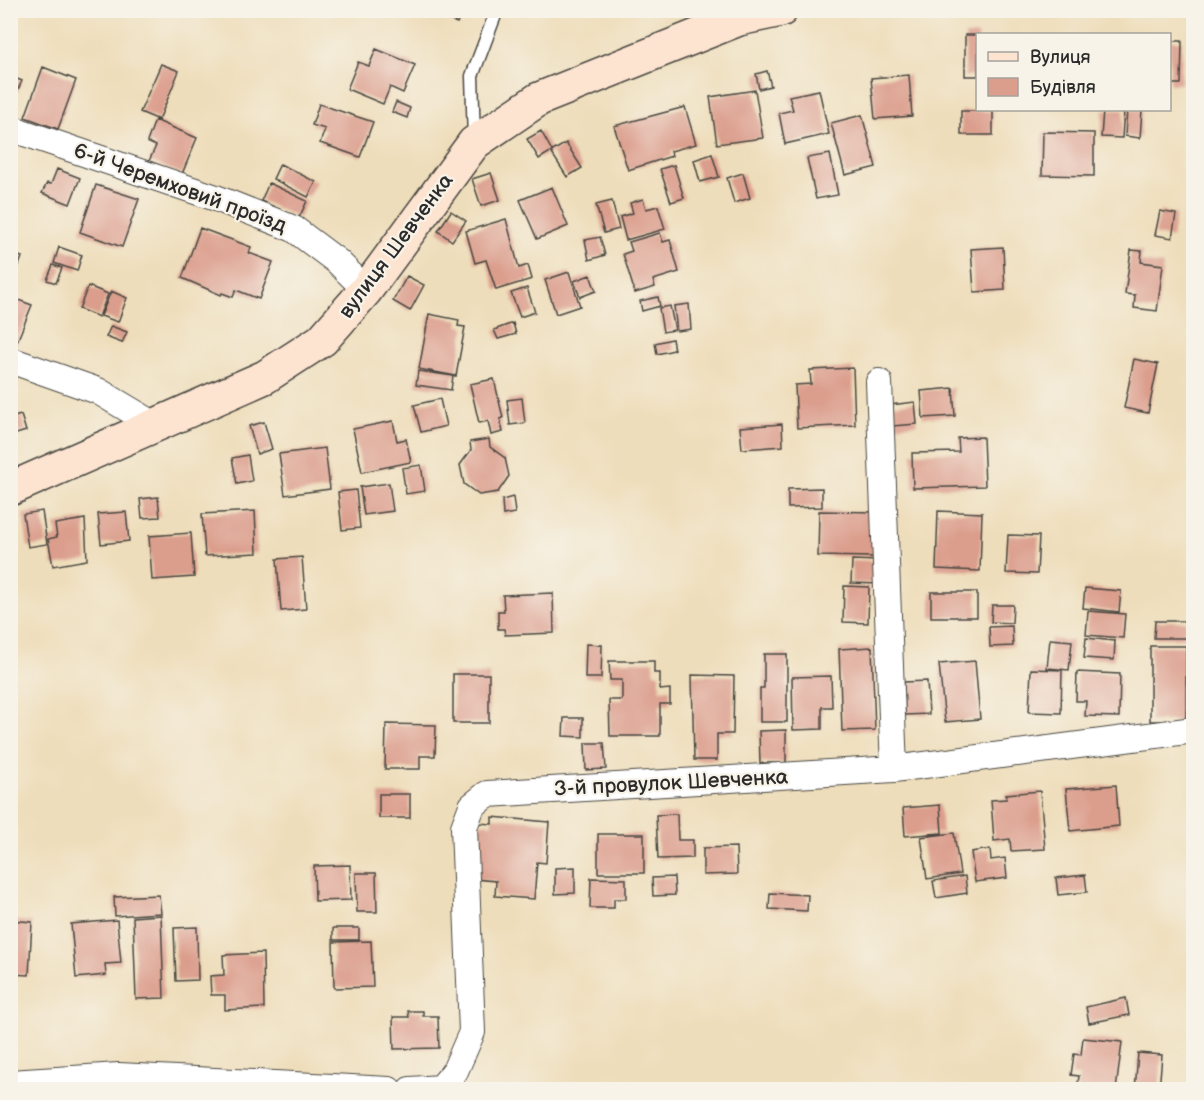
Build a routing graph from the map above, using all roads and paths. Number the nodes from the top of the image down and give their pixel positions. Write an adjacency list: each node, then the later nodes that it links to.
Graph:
1 (496, 10): 4 (lane)
2 (782, 10): 4 (street, вулиця Шевченка)
3 (10, 128): 5 (street, 6-й Черемховий проїзд)
4 (474, 143): 5 (street, вулиця Шевченка)
5 (366, 290): 8 (street, вулиця Шевченка)
6 (10, 360): 8 (street)
7 (879, 382): 11 (street)
8 (155, 425): 9 (street, вулиця Шевченка)
9 (10, 489)
10 (1194, 730): 11 (street, 3-й провулок Шевченка)
11 (894, 770): 15 (street, 3-й провулок Шевченка)
12 (10, 1083): 13 (street)
13 (388, 1089)
14 (410, 1089): 15 (street, 3-й провулок Шевченка)
15 (441, 1089)

